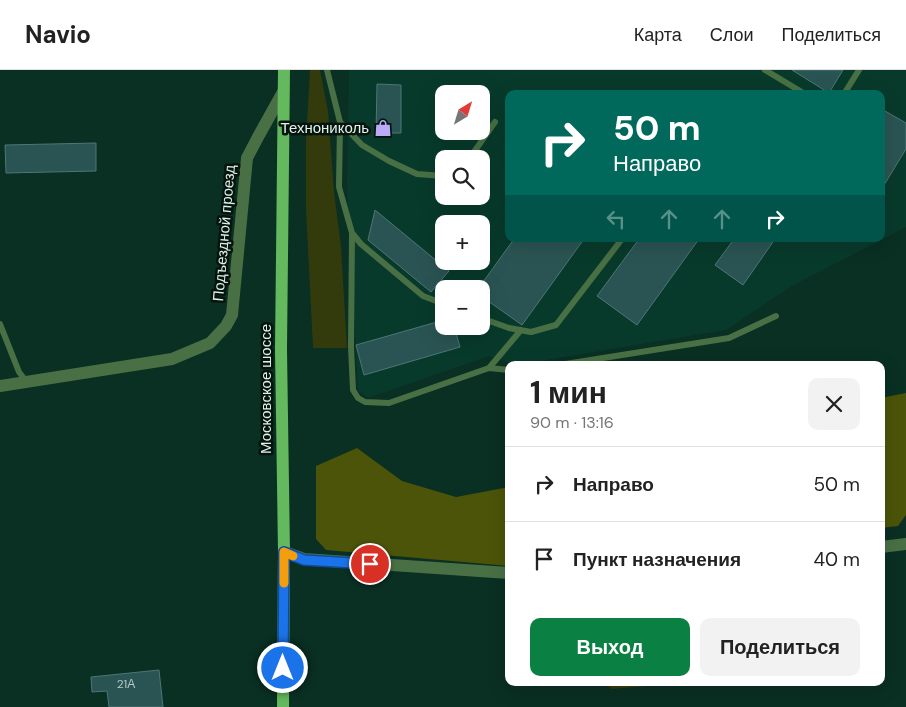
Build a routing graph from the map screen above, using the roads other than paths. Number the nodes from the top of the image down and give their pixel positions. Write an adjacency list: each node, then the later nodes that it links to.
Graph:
1 (284, 70): 7 (main road, Московское шоссе)
2 (327, 70): 8 (lane)
3 (765, 70): 5 (lane)
4 (858, 70): 6 (lane)
5 (798, 90)
6 (846, 90)
7 (283, 92): 22 (street, Подъездной проезд); 26 (main road, Московское шоссе)
8 (340, 122): 11 (lane); 12 (lane)
9 (495, 122): 10 (lane)
10 (475, 150)
11 (435, 175)
12 (352, 233): 14 (lane); 20 (lane)
13 (620, 242): 18 (lane)
14 (435, 301)
15 (776, 316): 19 (lane)
16 (490, 321): 18 (lane)
17 (0, 324): 22 (lane)
18 (521, 330): 20 (lane)
19 (584, 361)
20 (489, 368): 21 (lane)
21 (505, 370)
22 (26, 381): 23 (street, Подъездной проезд)
23 (0, 386)
24 (906, 544): 25 (street)
25 (885, 547)
26 (284, 552): 27 (street); 28 (main road, Московское шоссе)
27 (505, 573)
28 (283, 707)

